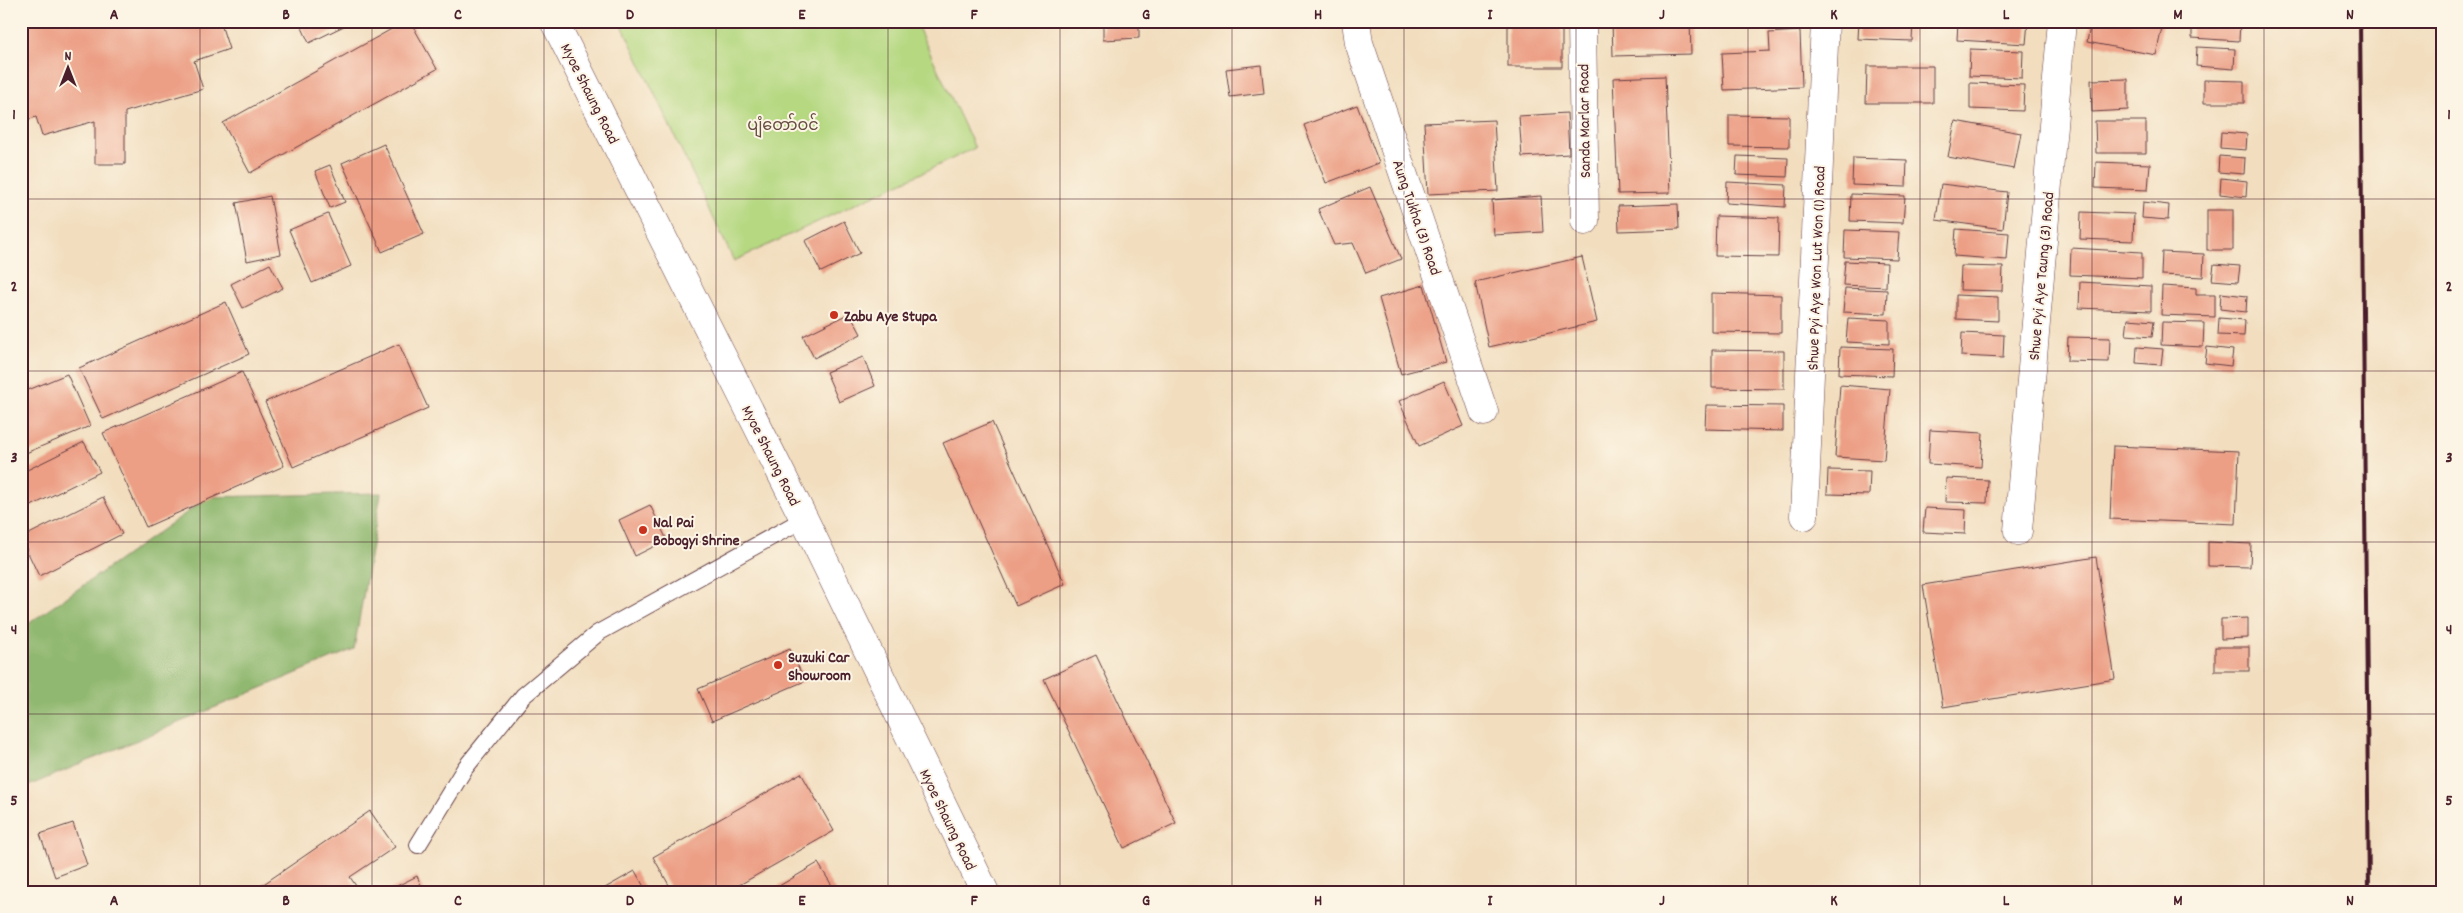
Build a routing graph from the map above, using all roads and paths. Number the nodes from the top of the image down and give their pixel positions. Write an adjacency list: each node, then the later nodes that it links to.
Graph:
1 (554, 21): 9 (main road, Myoe Shaung Road)
2 (1356, 21): 7 (main road, Aung Tukha (3) Road)
3 (1582, 21): 6 (main road, Sanda Marlar Road)
4 (1825, 21): 8 (main road, Shwe Pyi Aye Won Lut Won (1) Road)
5 (2062, 21): 10 (main road, Shwe Pyi Aye Taung (3) Road)
6 (1585, 222)
7 (1484, 412)
8 (1804, 516)
9 (804, 519): 11 (lane); 12 (main road, Myoe Shaung Road)
10 (2018, 531)
11 (418, 845)
12 (984, 892)

